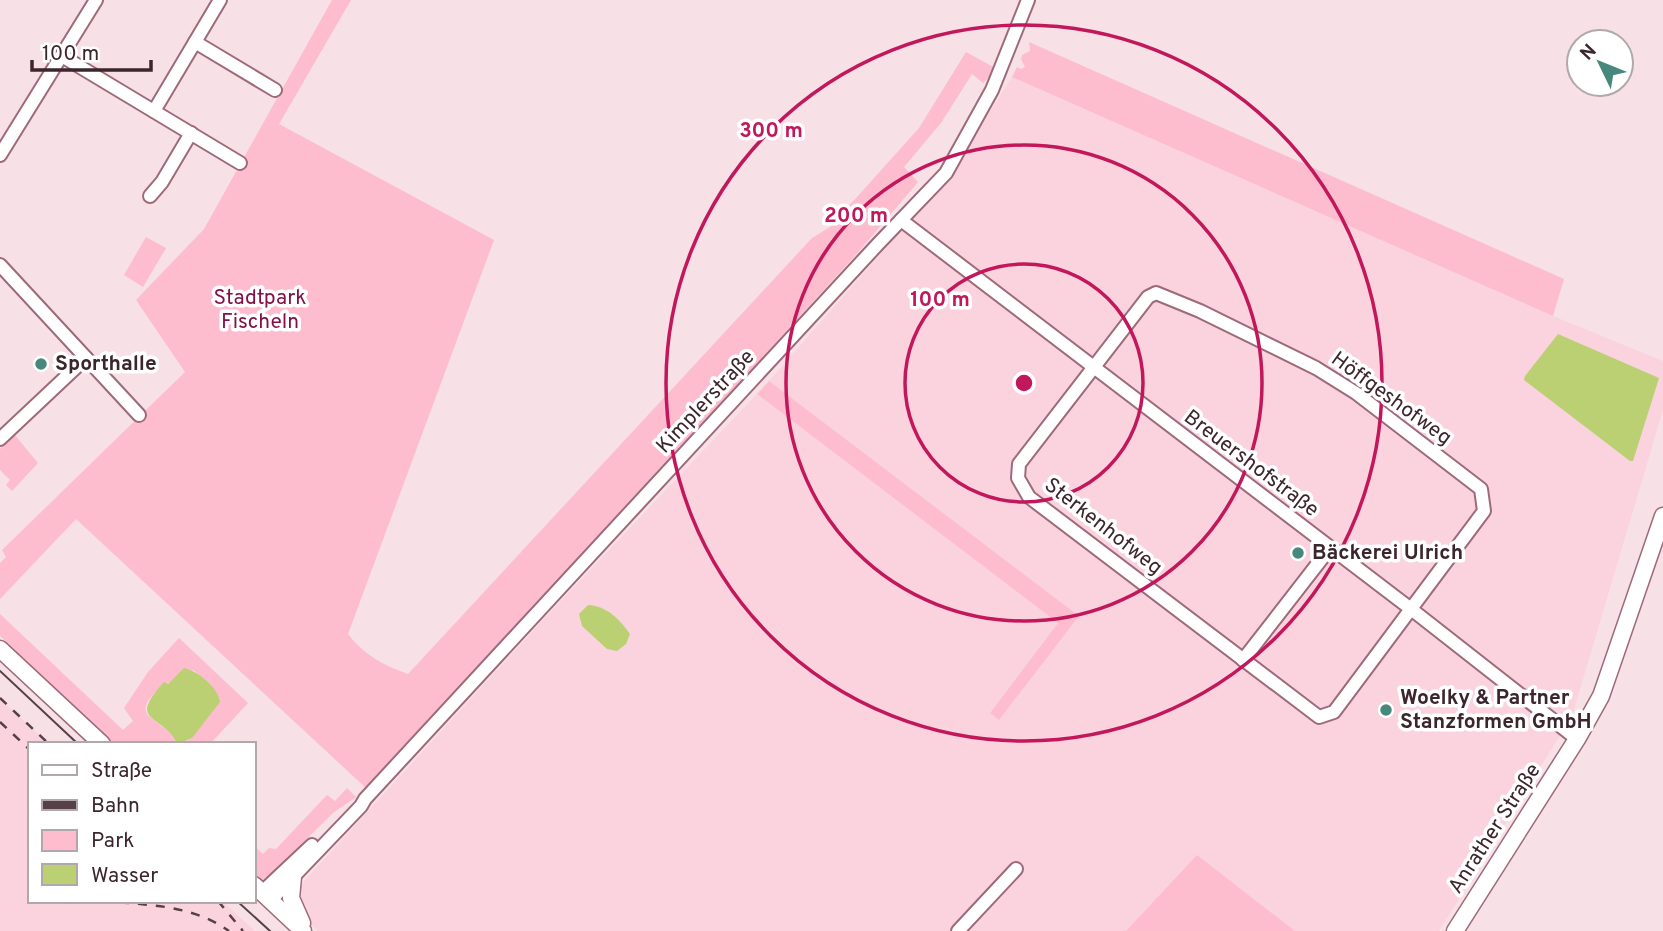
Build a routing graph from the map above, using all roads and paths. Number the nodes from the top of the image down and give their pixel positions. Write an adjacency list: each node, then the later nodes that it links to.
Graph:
1 (96, 0): 5 (street)
2 (220, 0): 4 (street)
3 (1027, 0): 12 (street, Kimplerstraße)
4 (195, 43): 6 (street); 7 (street)
5 (62, 56): 7 (street); 9 (street)
6 (275, 90)
7 (154, 111): 8 (street)
8 (191, 133): 10 (street); 11 (street)
9 (0, 155)
10 (240, 163)
11 (150, 196)
12 (901, 220): 15 (street, Breuershofstraße); 25 (street, Kimplerstraße)
13 (2, 272): 14 (street)
14 (86, 358): 16 (street); 17 (street)
15 (1094, 367): 19 (street, Breuershofstraße); 20 (street, Höffgeshofweg); 22 (street, Sterkenhofweg)
16 (139, 415)
17 (0, 439)
18 (1663, 516): 23 (main road, Anrather Straße)
19 (1330, 548): 20 (street, Breuershofstraße); 22 (street)
20 (1411, 609): 22 (street, Sterkenhofweg); 23 (street, Breuershofstraße)
21 (0, 649): 24 (main road)
22 (1243, 660)
23 (1577, 739): 31 (main road, Anrather Straße)
24 (100, 742)
25 (365, 799): 27 (street, Kimplerstraße); 28 (street, Kimplerstraße)
26 (1016, 869): 30 (street)
27 (293, 877): 28 (street, Kimplerstraße); 29 (main road)
28 (262, 893): 29 (main road)
29 (305, 931)
30 (958, 931)
31 (1455, 931)

